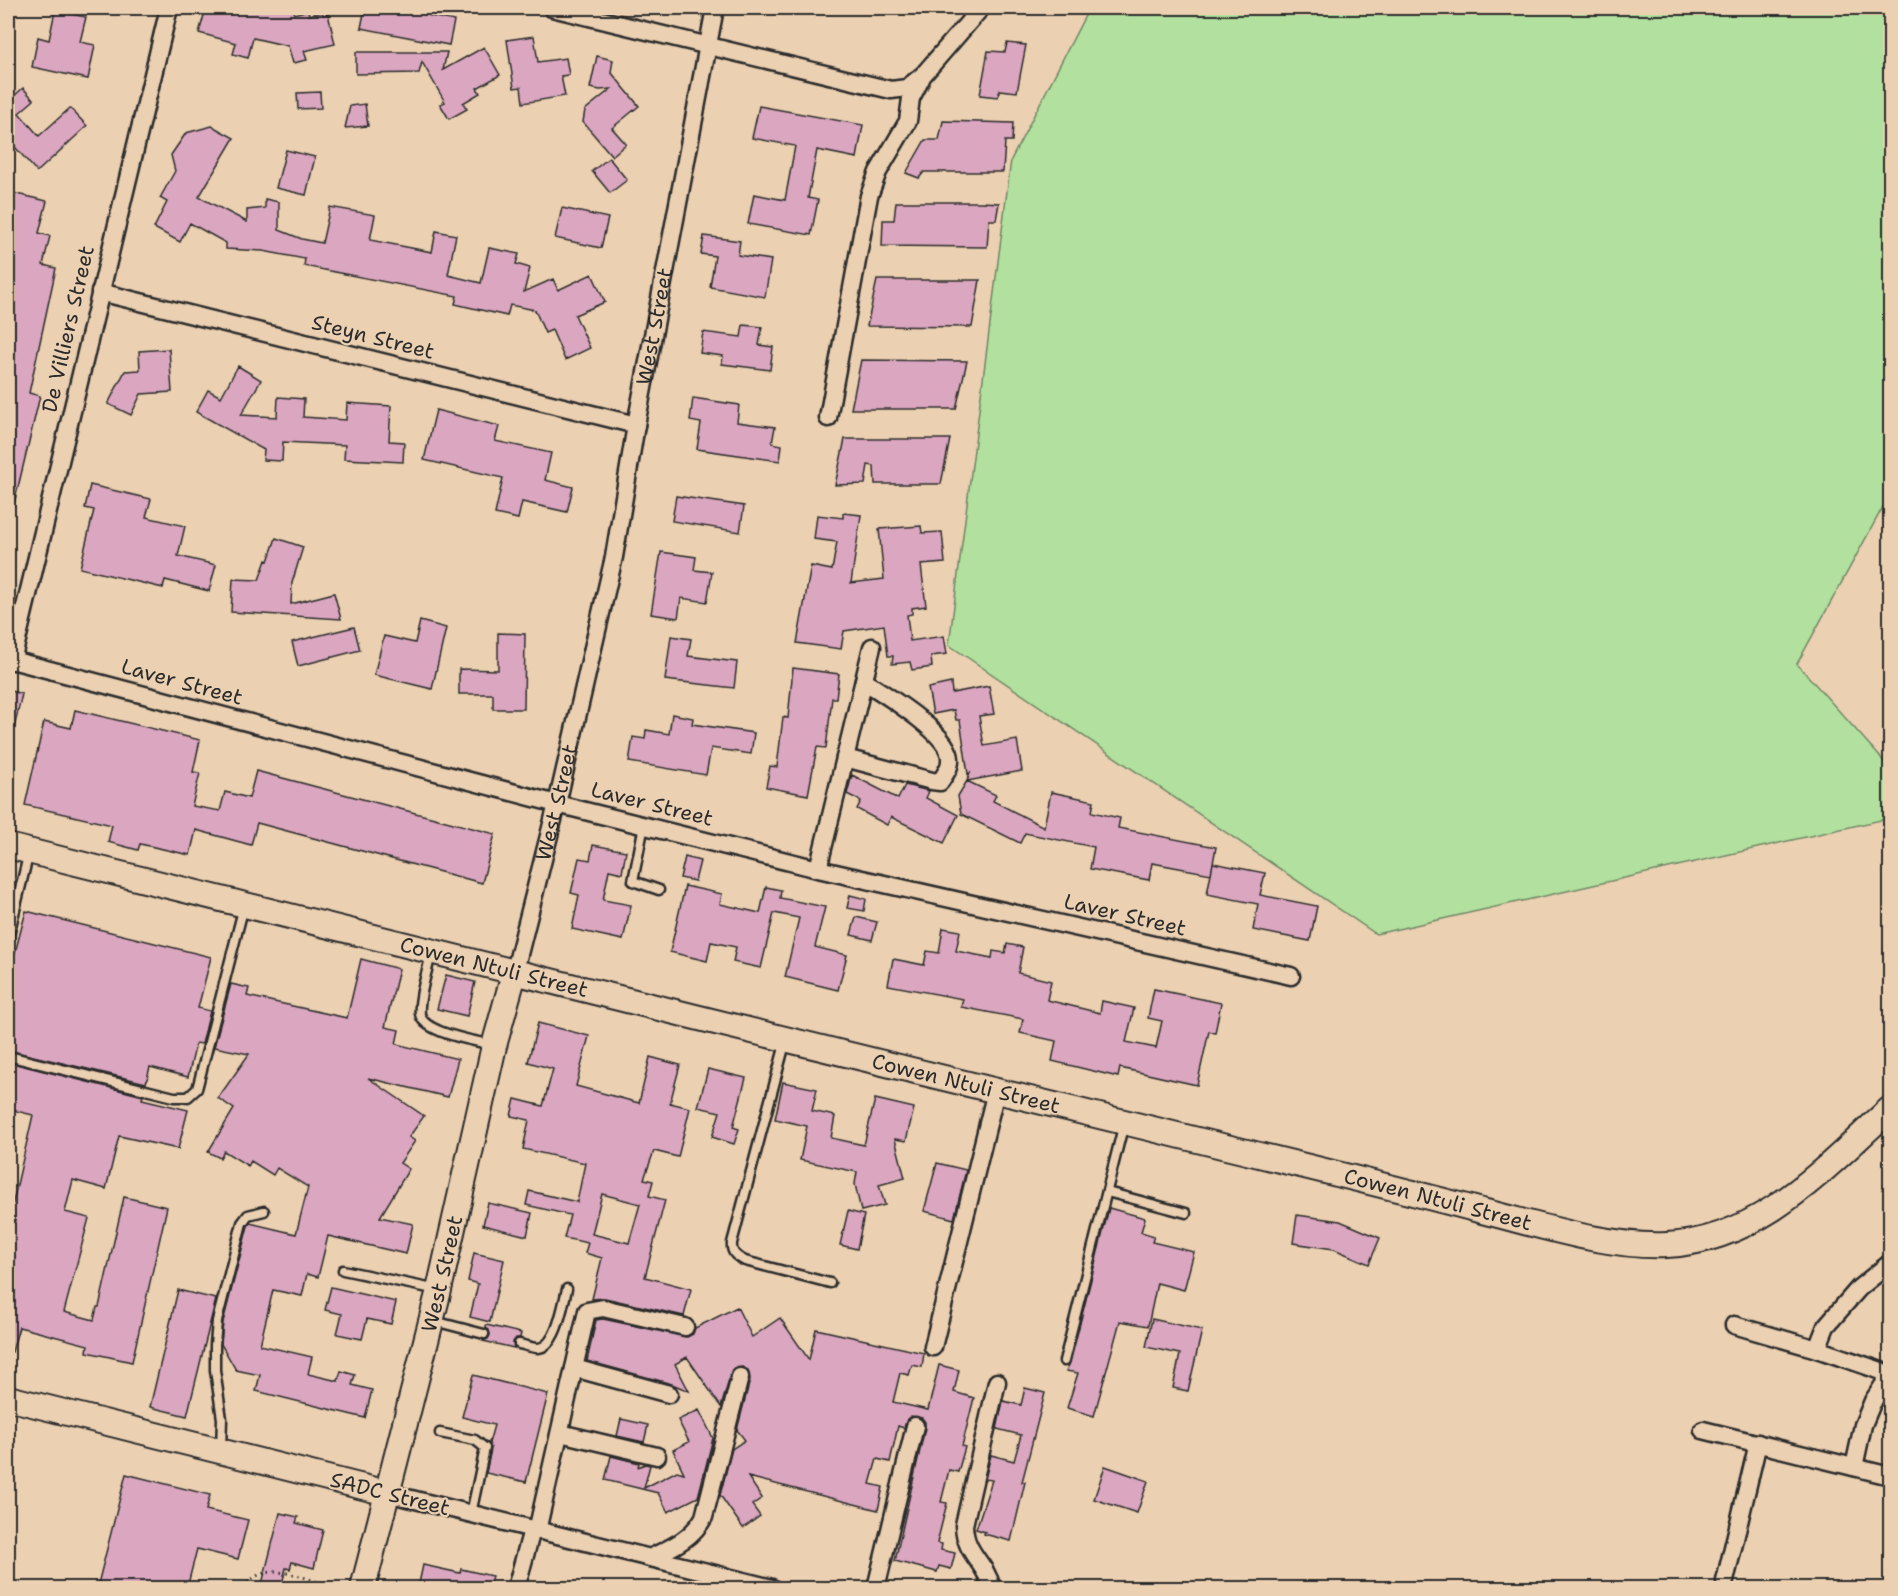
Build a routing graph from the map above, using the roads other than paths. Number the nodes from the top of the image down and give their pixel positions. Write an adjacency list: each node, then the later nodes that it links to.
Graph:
1 (168, 8): 7 (street, De Villiers Street)
2 (552, 8): 5 (street)
3 (715, 8): 5 (street, West Street)
4 (981, 8): 6 (street)
5 (708, 45): 6 (street); 9 (street, West Street)
6 (923, 75): 8 (street)
7 (100, 292): 9 (street, Steyn Street); 11 (street, De Villiers Street)
8 (828, 418)
9 (636, 425): 14 (street, West Street)
10 (872, 647): 12 (street)
11 (10, 660): 14 (street, Laver Street)
12 (864, 681): 13 (street); 13 (street)
13 (845, 758): 17 (street)
14 (557, 804): 15 (street, Laver Street); 22 (street, West Street)
15 (644, 825): 17 (street, Laver Street); 18 (lane)
16 (18, 849): 19 (street, Cowen Ntuli Street); 20 (lane)
17 (818, 869): 23 (street, Laver Street)
18 (659, 890)
19 (244, 906): 21 (street, Cowen Ntuli Street); 26 (lane)
20 (8, 939)
21 (432, 953): 22 (street, Cowen Ntuli Street); 25 (lane)
22 (514, 974): 24 (street, Cowen Ntuli Street); 25 (street, West Street)
23 (1291, 976)
24 (786, 1040): 27 (street, Cowen Ntuli Street); 35 (lane)
25 (494, 1046): 37 (street, West Street)
26 (8, 1056)
27 (996, 1091): 29 (street, Cowen Ntuli Street); 43 (street)
28 (1890, 1109): 29 (street, Cowen Ntuli Street)
29 (1125, 1122): 30 (lane)
30 (1107, 1192): 32 (lane); 45 (lane)
31 (264, 1210): 57 (lane)
32 (1186, 1213)
33 (1890, 1263): 44 (street)
34 (343, 1270): 37 (lane)
35 (830, 1283)
36 (567, 1289): 42 (lane)
37 (439, 1290): 38 (street, West Street)
38 (431, 1321): 41 (lane); 61 (street, West Street)
39 (1734, 1325): 44 (street)
40 (685, 1327): 46 (street)
41 (484, 1334)
42 (519, 1344)
43 (933, 1347)
44 (1817, 1349): 47 (street)
45 (1064, 1361)
46 (574, 1368): 50 (street); 55 (street)
47 (1890, 1375): 59 (street)
48 (740, 1377): 64 (street)
49 (997, 1382): 70 (street)
50 (669, 1394)
51 (8, 1398): 57 (street, SADC Street)
52 (915, 1426): 69 (street)
53 (1703, 1430): 56 (street)
54 (440, 1433): 62 (lane)
55 (560, 1433): 58 (street); 63 (street)
56 (1758, 1443): 59 (street); 65 (street)
57 (220, 1451): 61 (street, SADC Street)
58 (657, 1456)
59 (1854, 1467): 60 (street)
60 (1890, 1476)
61 (387, 1493): 62 (street, SADC Street); 66 (street, West Street)
62 (471, 1514): 63 (street, SADC Street)
63 (535, 1531): 64 (street, SADC Street); 67 (street)
64 (650, 1558): 68 (street, SADC Street)
65 (1725, 1581)
66 (363, 1588)
67 (516, 1588)
68 (772, 1588)
69 (876, 1588)
70 (992, 1588)

